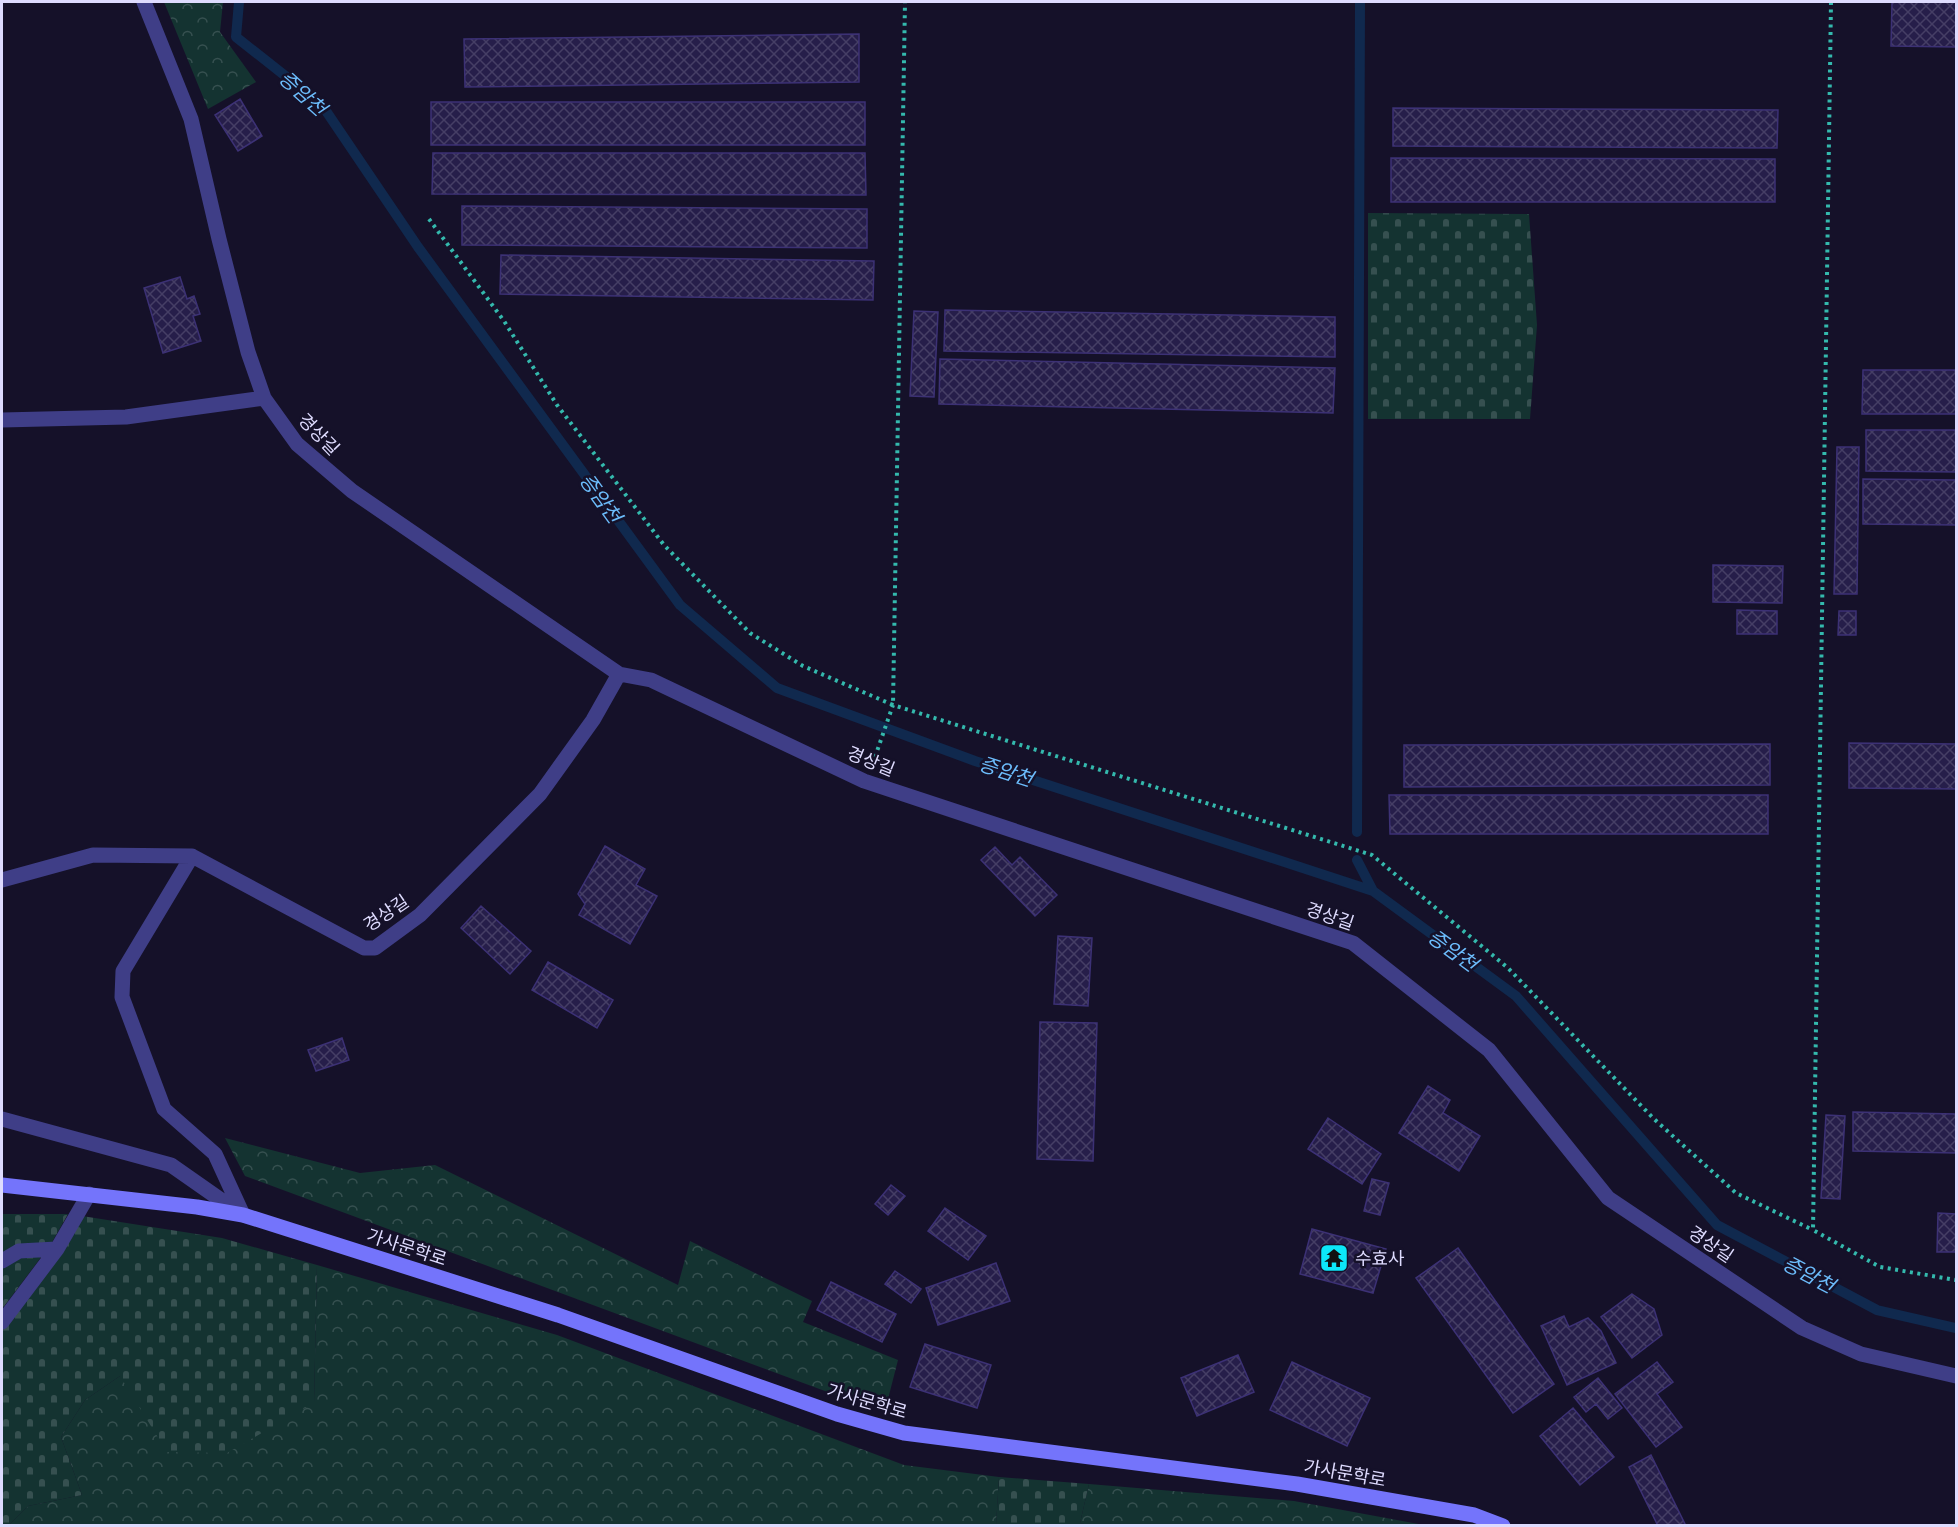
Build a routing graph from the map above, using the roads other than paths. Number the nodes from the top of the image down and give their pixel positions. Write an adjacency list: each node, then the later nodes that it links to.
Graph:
1 (144, 2): 2 (street, 경상길)
2 (264, 399): 3 (street); 4 (street, 경상길)
3 (2, 420)
4 (620, 674): 5 (street, 경상길); 14 (street, 경상길)
5 (192, 856): 6 (street, 경상길); 10 (street)
6 (2, 880)
7 (2, 1119): 10 (street, 가사문학로)
8 (2, 1185): 9 (main road, 가사문학로)
9 (89, 1194): 10 (main road, 가사문학로); 11 (street)
10 (243, 1215): 15 (main road, 가사문학로)
11 (57, 1249): 12 (street); 13 (street)
12 (2, 1261)
13 (2, 1322)
14 (1956, 1376)
15 (1503, 1526)

